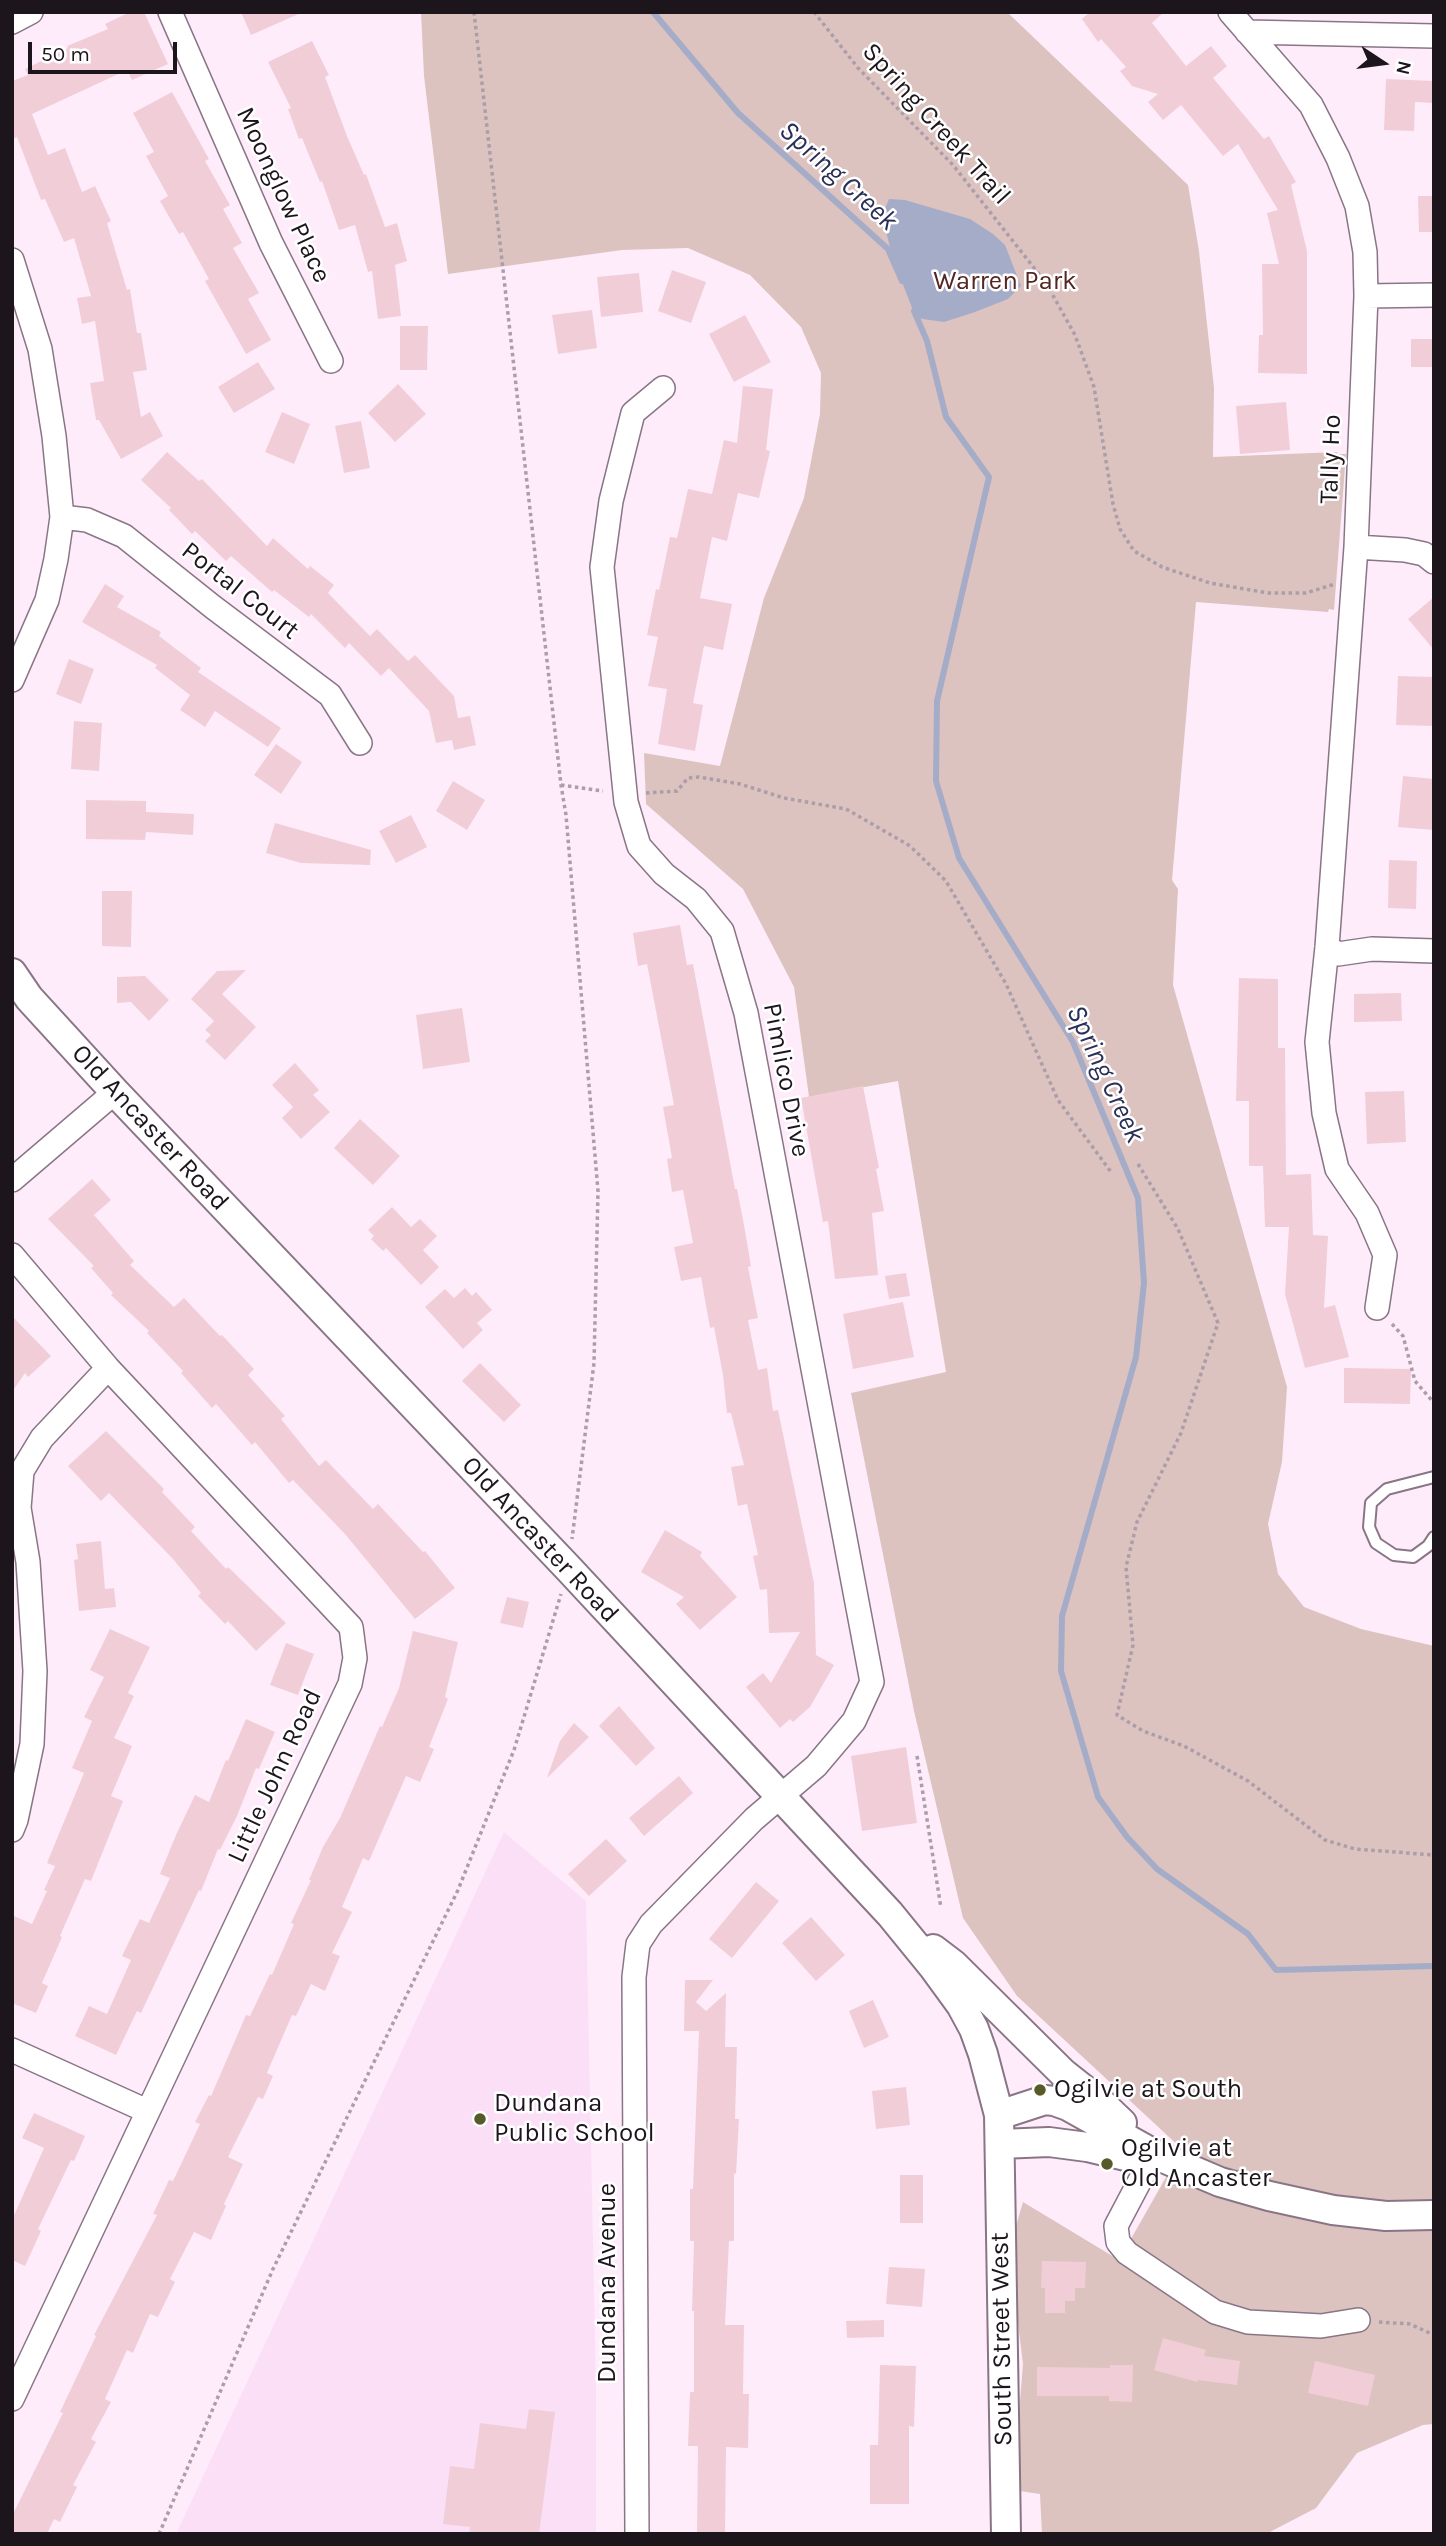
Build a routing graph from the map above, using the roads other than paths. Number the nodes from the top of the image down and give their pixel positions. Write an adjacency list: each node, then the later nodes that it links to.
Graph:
1 (31, 12): 4 (street)
2 (170, 12): 10 (street, Moonglow Place)
3 (1230, 12): 5 (street, Tally Ho)
4 (12, 22)
5 (1247, 32): 6 (street); 9 (street, Tally Ho)
6 (1434, 36)
7 (12, 260): 12 (street)
8 (1434, 295): 9 (street)
9 (1366, 296): 13 (street, Tally Ho)
10 (331, 361)
11 (663, 388): 27 (street, Pimlico Drive)
12 (62, 517): 15 (street); 16 (street, Portal Court)
13 (1356, 547): 14 (street); 17 (street, Tally Ho)
14 (1434, 562)
15 (12, 680)
16 (360, 743)
17 (1327, 947): 18 (street); 23 (street, Tally Ho)
18 (1434, 951)
19 (12, 973): 20 (street, Old Ancaster Road)
20 (115, 1092): 21 (street); 27 (street, Old Ancaster Road)
21 (12, 1180)
22 (12, 1255): 24 (street, Little John Road)
23 (1377, 1308)
24 (108, 1368): 28 (street); 31 (street, Little John Road)
25 (1434, 1477): 26 (lane)
26 (1434, 1537)
27 (780, 1796): 29 (street, Old Ancaster Road); 38 (street, Dundana Avenue)
28 (14, 1823)
29 (890, 1914): 32 (street, Old Ancaster Road); 34 (street)
30 (12, 2050): 31 (street)
31 (147, 2110): 37 (street, Little John Road)
32 (999, 2115): 33 (street, Old Ancaster Road); 34 (street)
33 (1000, 2144): 34 (street); 39 (street, South Street West)
34 (1154, 2154): 35 (street); 36 (street)
35 (1434, 2216)
36 (1358, 2320)
37 (12, 2399)
38 (638, 2534)
39 (1006, 2534)

